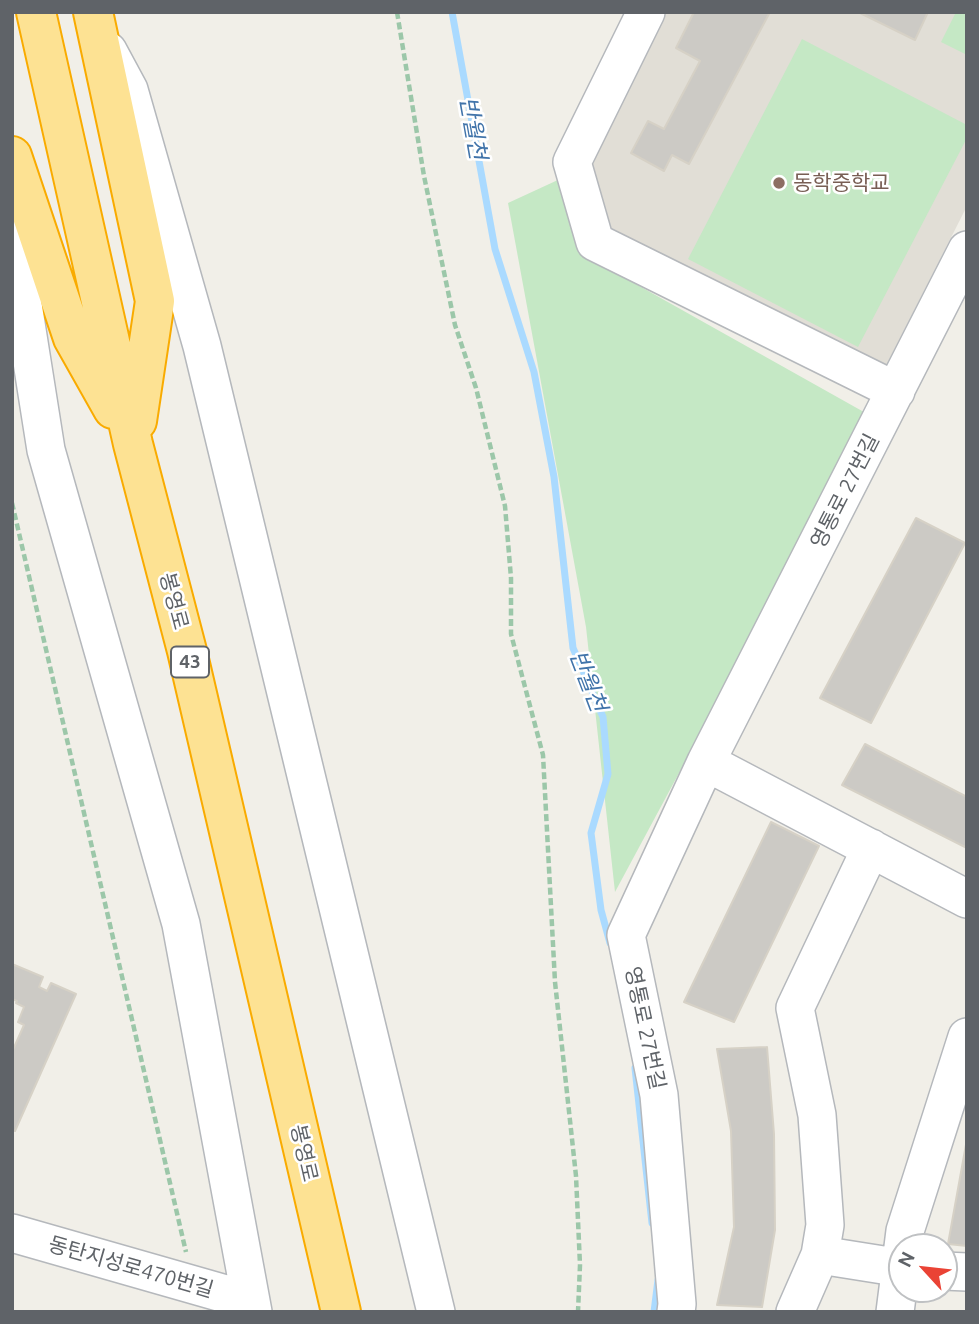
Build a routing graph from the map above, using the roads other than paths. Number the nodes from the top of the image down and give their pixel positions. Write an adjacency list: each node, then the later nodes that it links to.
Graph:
1 (36, 12): 8 (highway, 봉영로 / 43)
2 (646, 12): 7 (street)
3 (95, 20): 8 (highway); 19 (street)
4 (12, 156): 8 (highway)
5 (12, 235): 17 (street)
6 (967, 250): 7 (street, 영통로 27번길)
7 (896, 391): 9 (street, 영통로 27번길)
8 (133, 444): 18 (highway, 봉영로 / 43)
9 (714, 747): 10 (street); 20 (street, 영통로 27번길)
10 (871, 848): 11 (street); 15 (street)
11 (967, 899)
12 (967, 1037): 14 (street)
13 (12, 1233): 17 (street, 동탄지성로470번길)
14 (905, 1233)
15 (820, 1255): 16 (street); 21 (street)
16 (888, 1259)
17 (251, 1307)
18 (341, 1312)
19 (436, 1312)
20 (676, 1312)
21 (796, 1312)

